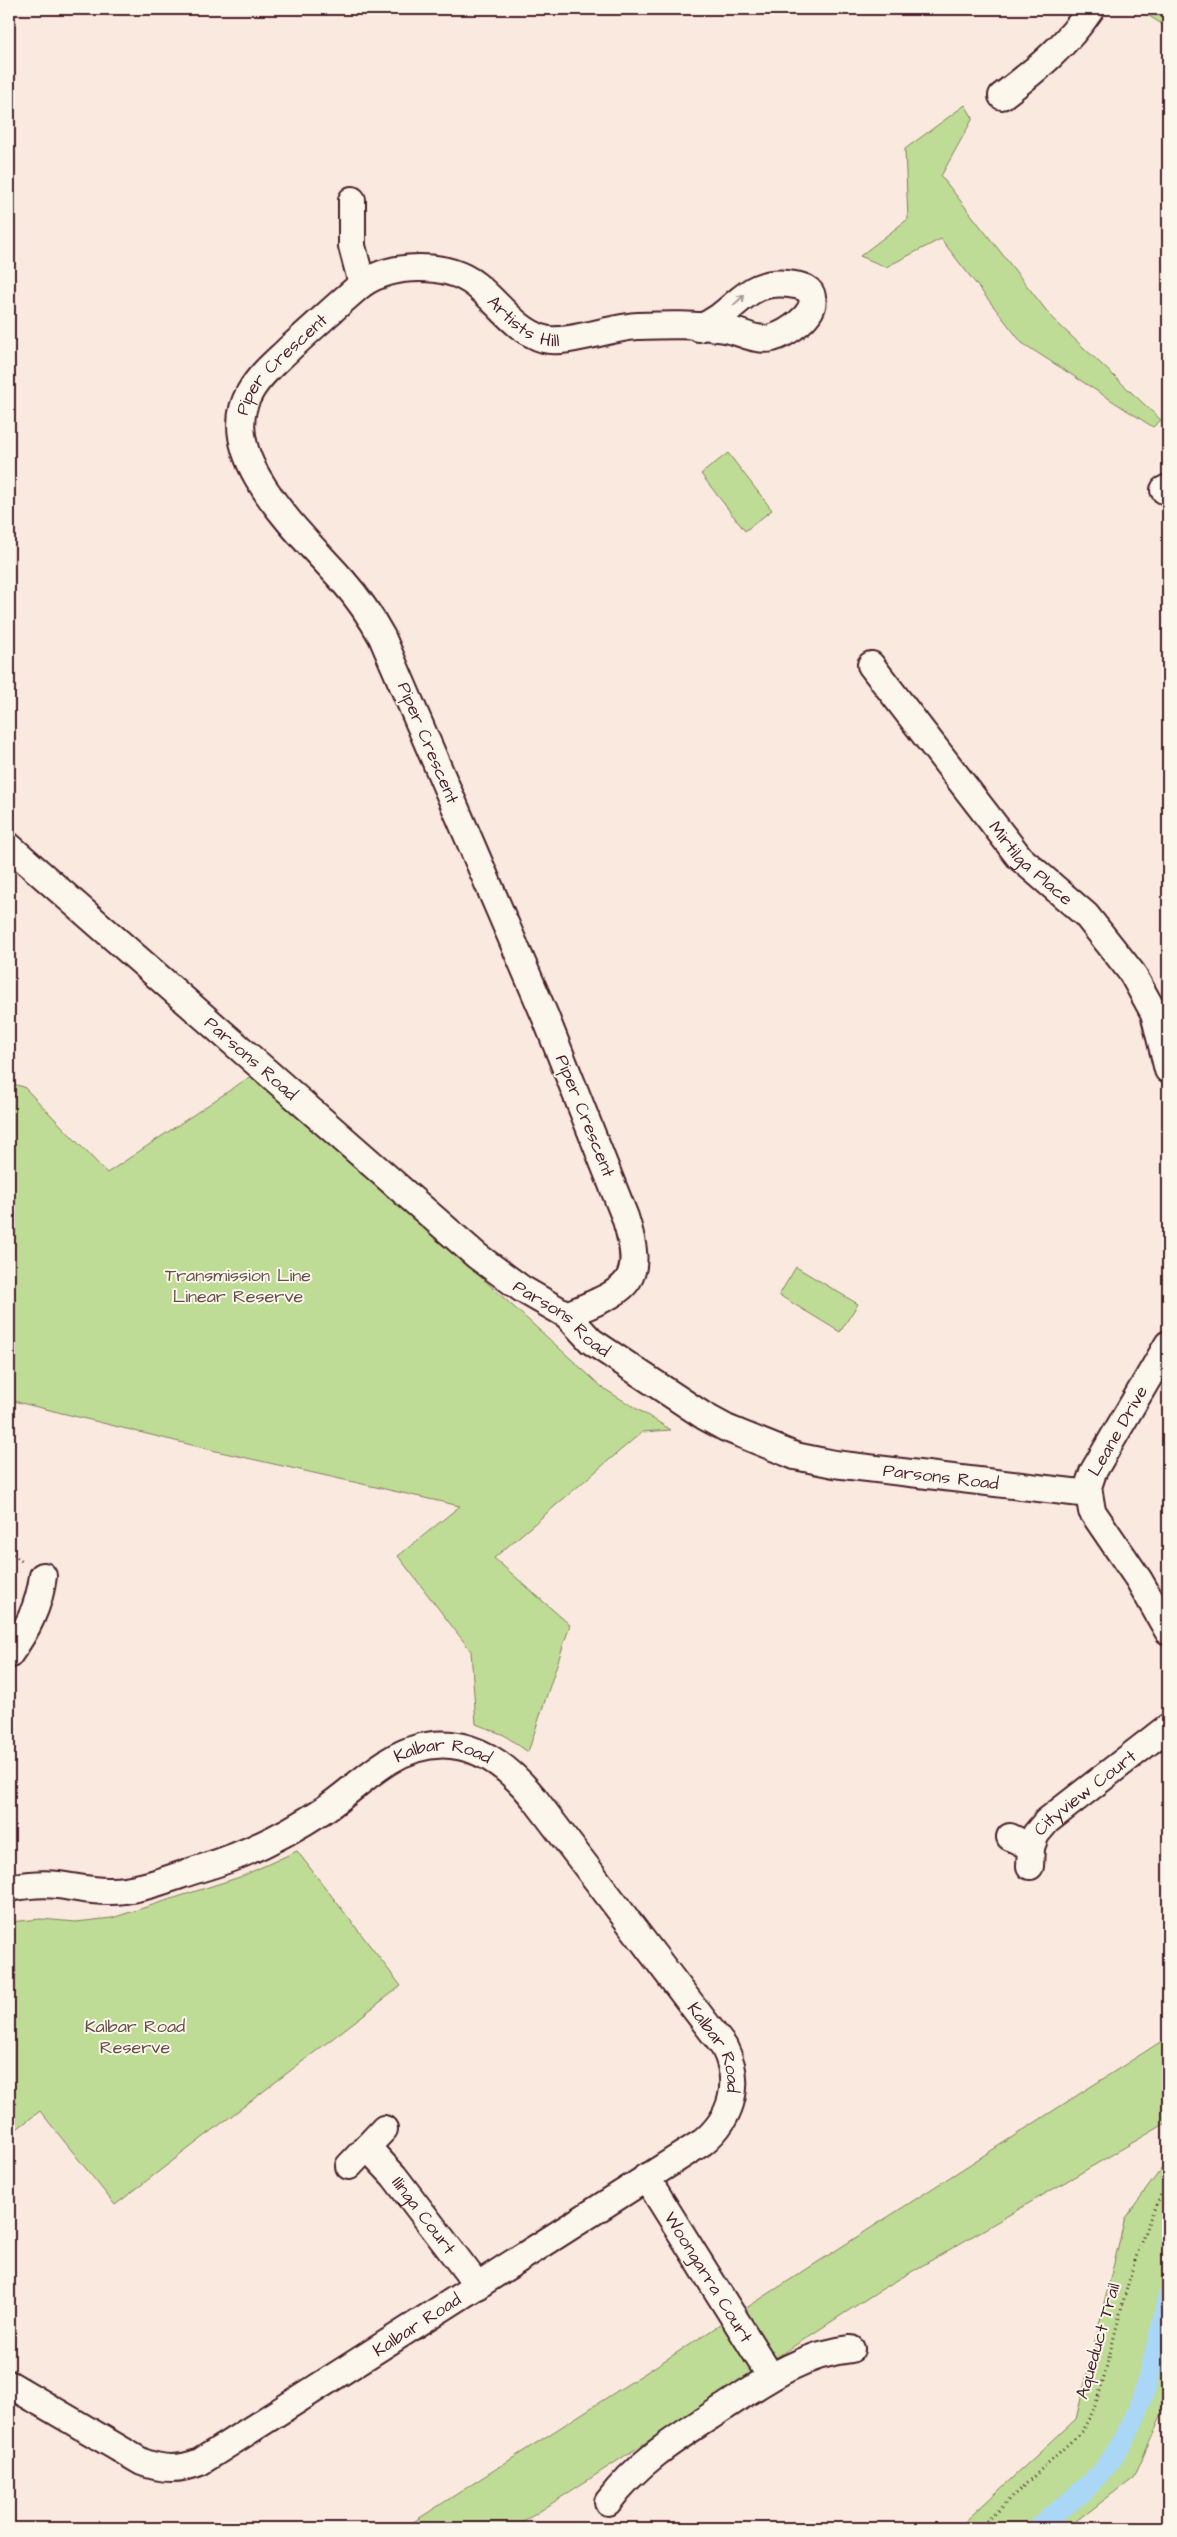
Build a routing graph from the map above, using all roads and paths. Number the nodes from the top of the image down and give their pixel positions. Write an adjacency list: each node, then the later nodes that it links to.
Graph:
1 (1091, 9): 2 (street)
2 (1002, 96)
3 (352, 200): 4 (street)
4 (362, 284): 5 (street, Artists Hill); 9 (street, Piper Crescent)
5 (699, 328)
6 (871, 665): 8 (street, Mirtilga Place)
7 (9, 846): 9 (street, Parsons Road)
8 (1168, 1070)
9 (567, 1315): 11 (street, Parsons Road)
10 (1168, 1344): 11 (street, Leane Drive)
11 (1089, 1494): 13 (street)
12 (43, 1576): 14 (street)
13 (1168, 1631)
14 (9, 1655)
15 (1168, 1727): 16 (street, Cityview Court)
16 (1024, 1850)
17 (9, 1888): 19 (street, Kalbar Road)
18 (349, 2166): 21 (street, Ilinga Court)
19 (646, 2177): 21 (street, Kalbar Road); 23 (street, Woongarra Court)
20 (1168, 2181): 26 (path, Aqueduct Trail)
21 (478, 2286): 24 (street, Kalbar Road)
22 (850, 2349): 23 (street)
23 (771, 2377): 25 (street)
24 (9, 2384)
25 (608, 2502)
26 (979, 2528)

